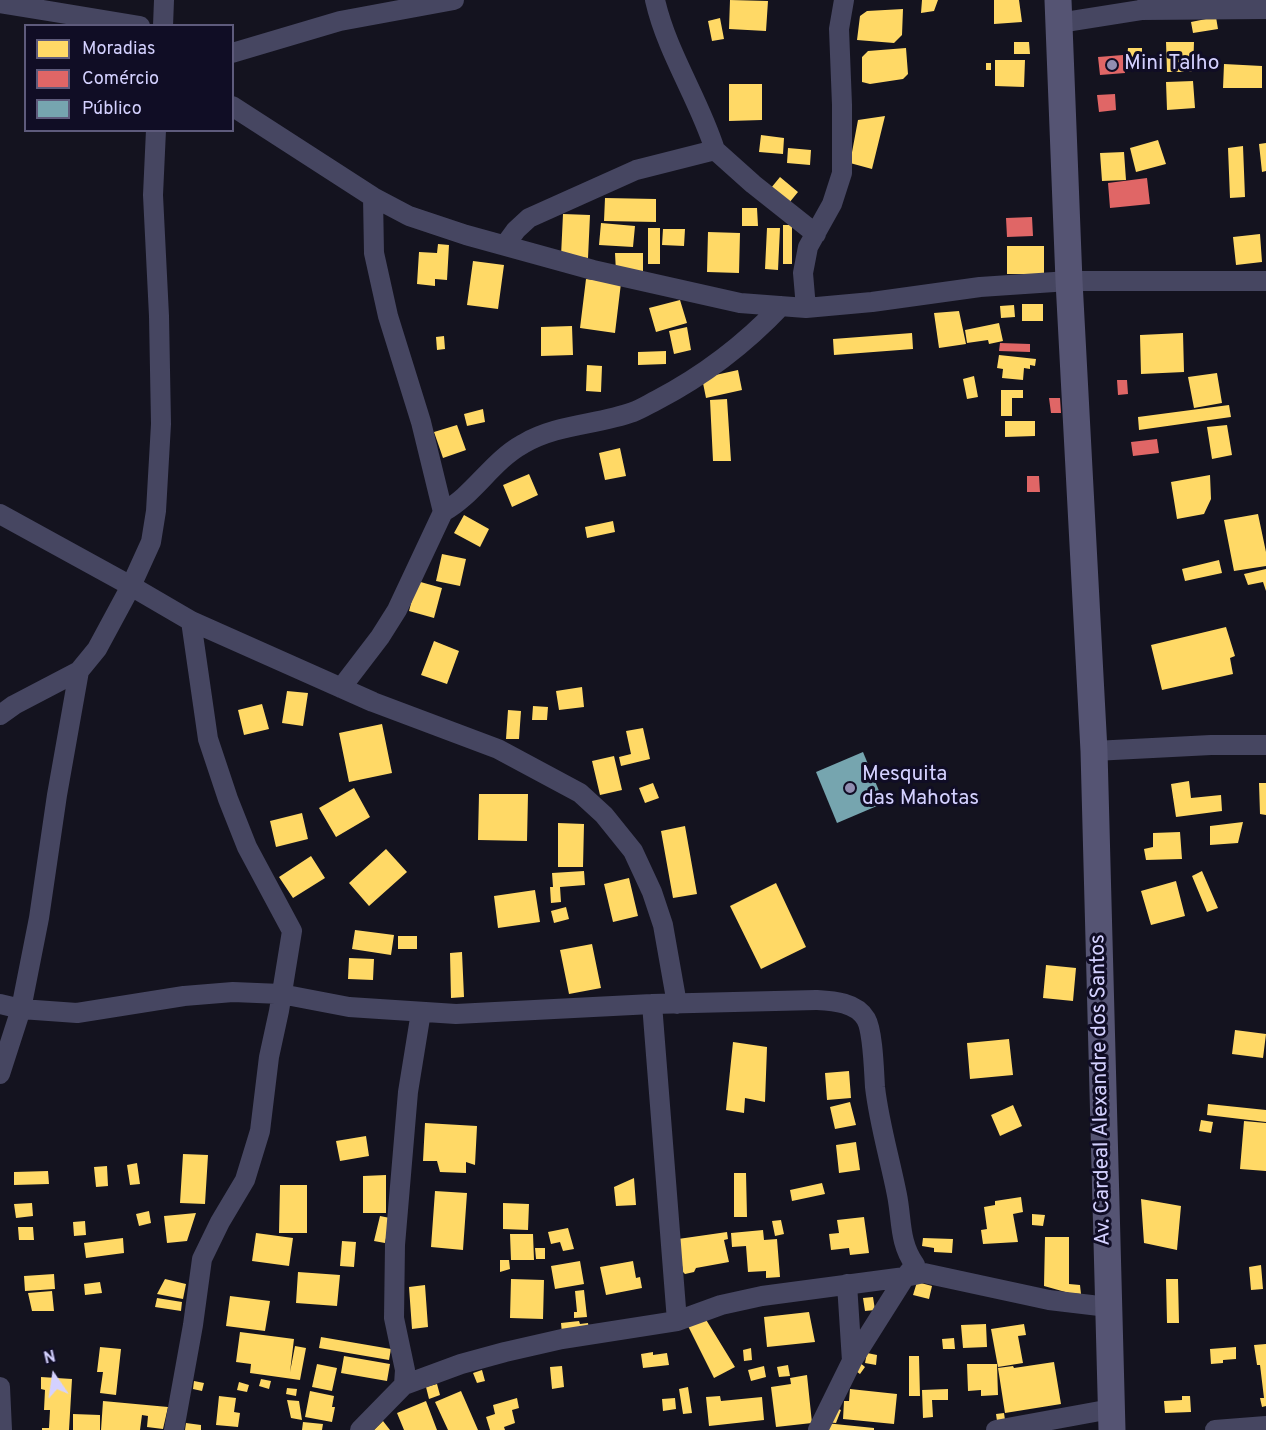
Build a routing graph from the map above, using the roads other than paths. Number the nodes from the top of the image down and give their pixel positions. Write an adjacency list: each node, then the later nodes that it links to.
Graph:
1 (164, 0): 10 (street)
2 (454, 0): 11 (street)
3 (655, 0): 14 (street)
4 (844, 0): 16 (street)
5 (0, 3): 9 (street)
6 (1148, 5): 7 (street); 8 (street)
7 (1266, 9)
8 (1059, 12): 18 (street, Av. Cardeal Alexandre dos Santos)
9 (128, 24)
10 (163, 24)
11 (234, 52)
12 (234, 107): 15 (street)
13 (156, 132): 24 (street)
14 (715, 150): 16 (street); 17 (street)
15 (373, 197): 17 (street); 22 (street)
16 (816, 234): 21 (street)
17 (505, 245): 20 (street)
18 (1069, 280): 19 (street); 21 (street); 30 (street, Av. Cardeal Alexandre dos Santos)
19 (1266, 281)
20 (781, 306): 21 (street); 22 (street)
21 (806, 308)
22 (443, 512): 27 (street)
23 (0, 514): 24 (street)
24 (131, 586): 25 (street); 26 (street)
25 (191, 621): 27 (street); 31 (street)
26 (79, 671): 28 (street); 35 (street)
27 (341, 688): 34 (street)
28 (0, 715)
29 (1266, 745): 30 (street)
30 (1094, 751): 40 (street, Av. Cardeal Alexandre dos Santos)
31 (281, 994): 35 (street); 36 (street); 48 (street)
32 (0, 1004): 35 (street)
33 (652, 1004): 34 (street); 36 (street); 41 (street)
34 (677, 1004): 38 (street)
35 (21, 1009): 37 (street)
36 (421, 1012): 43 (street)
37 (0, 1074)
38 (905, 1277): 39 (street); 40 (street); 42 (street)
39 (846, 1284): 41 (street); 42 (street)
40 (1108, 1307): 45 (street, Av. Cardeal Alexandre dos Santos)
41 (677, 1321): 43 (street)
42 (852, 1361): 50 (street)
43 (404, 1385): 49 (street)
44 (0, 1387): 47 (street)
45 (1111, 1420): 51 (street)
46 (1266, 1425): 52 (street)
47 (2, 1430)
48 (174, 1430)
49 (360, 1430)
50 (818, 1430)
51 (996, 1430)
52 (1215, 1430)

